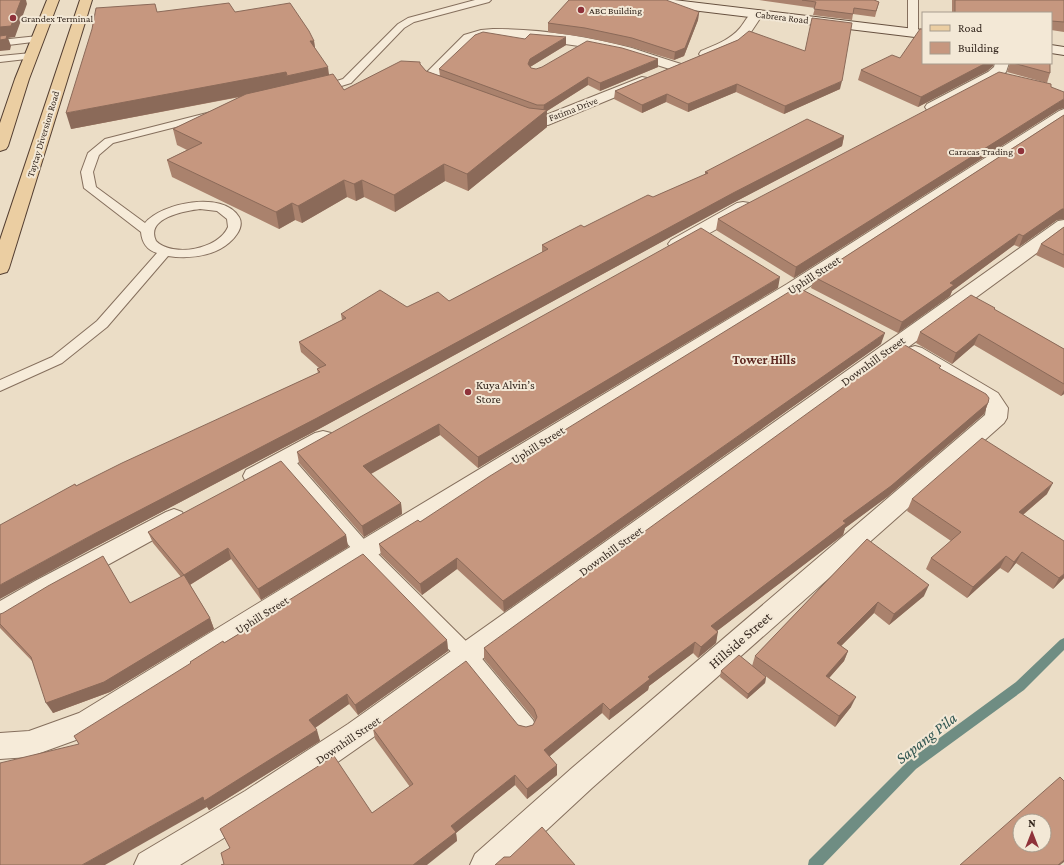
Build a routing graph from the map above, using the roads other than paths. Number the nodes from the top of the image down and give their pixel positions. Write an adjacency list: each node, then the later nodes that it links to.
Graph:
1 (53, 0): 8 (main road)
2 (86, 0): 14 (main road, Taytay Diversion Road)
3 (486, 0): 20 (lane)
4 (642, 0): 6 (street, Cabrera Road)
5 (913, 0): 7 (lane)
6 (758, 14): 7 (street, Cabrera Road); 17 (street, Fatima Drive)
7 (918, 34)
8 (38, 39): 10 (lane); 15 (main road)
9 (584, 42): 13 (street); 17 (street); 21 (street)
10 (0, 43)
11 (1052, 49): 12 (street)
12 (1064, 51)
13 (567, 52)
14 (56, 54): 15 (main road); 34 (main road, Taytay Diversion Road)
15 (31, 56): 16 (lane); 26 (main road)
16 (0, 59)
17 (676, 67): 22 (street, Fatima Drive)
18 (998, 69): 19 (street); 24 (street)
19 (1013, 80)
20 (308, 92)
21 (462, 93)
22 (506, 109)
23 (220, 113): 30 (lane)
24 (917, 114)
25 (1064, 114): 36 (street, Uphill Street)
26 (0, 146)
27 (762, 196): 29 (street)
28 (1064, 225): 38 (street, Downhill Street)
29 (701, 230): 31 (street); 33 (street)
30 (147, 231): 32 (lane); 32 (lane)
31 (721, 243)
32 (165, 252): 39 (lane)
33 (659, 253)
34 (0, 268)
35 (774, 276): 36 (street)
36 (794, 288): 37 (street); 44 (street, Uphill Street)
37 (815, 299)
38 (891, 340): 46 (street, Downhill Street); 50 (street, Hillside Street)
39 (0, 386)
40 (342, 429): 41 (street)
41 (284, 459): 42 (street); 44 (lane)
42 (236, 486)
43 (188, 511): 45 (street)
44 (364, 551): 46 (lane); 48 (street, Uphill Street)
45 (0, 614)
46 (467, 655): 47 (lane); 49 (street, Downhill Street)
47 (526, 727)
48 (0, 746)
49 (150, 865)
50 (486, 865)

